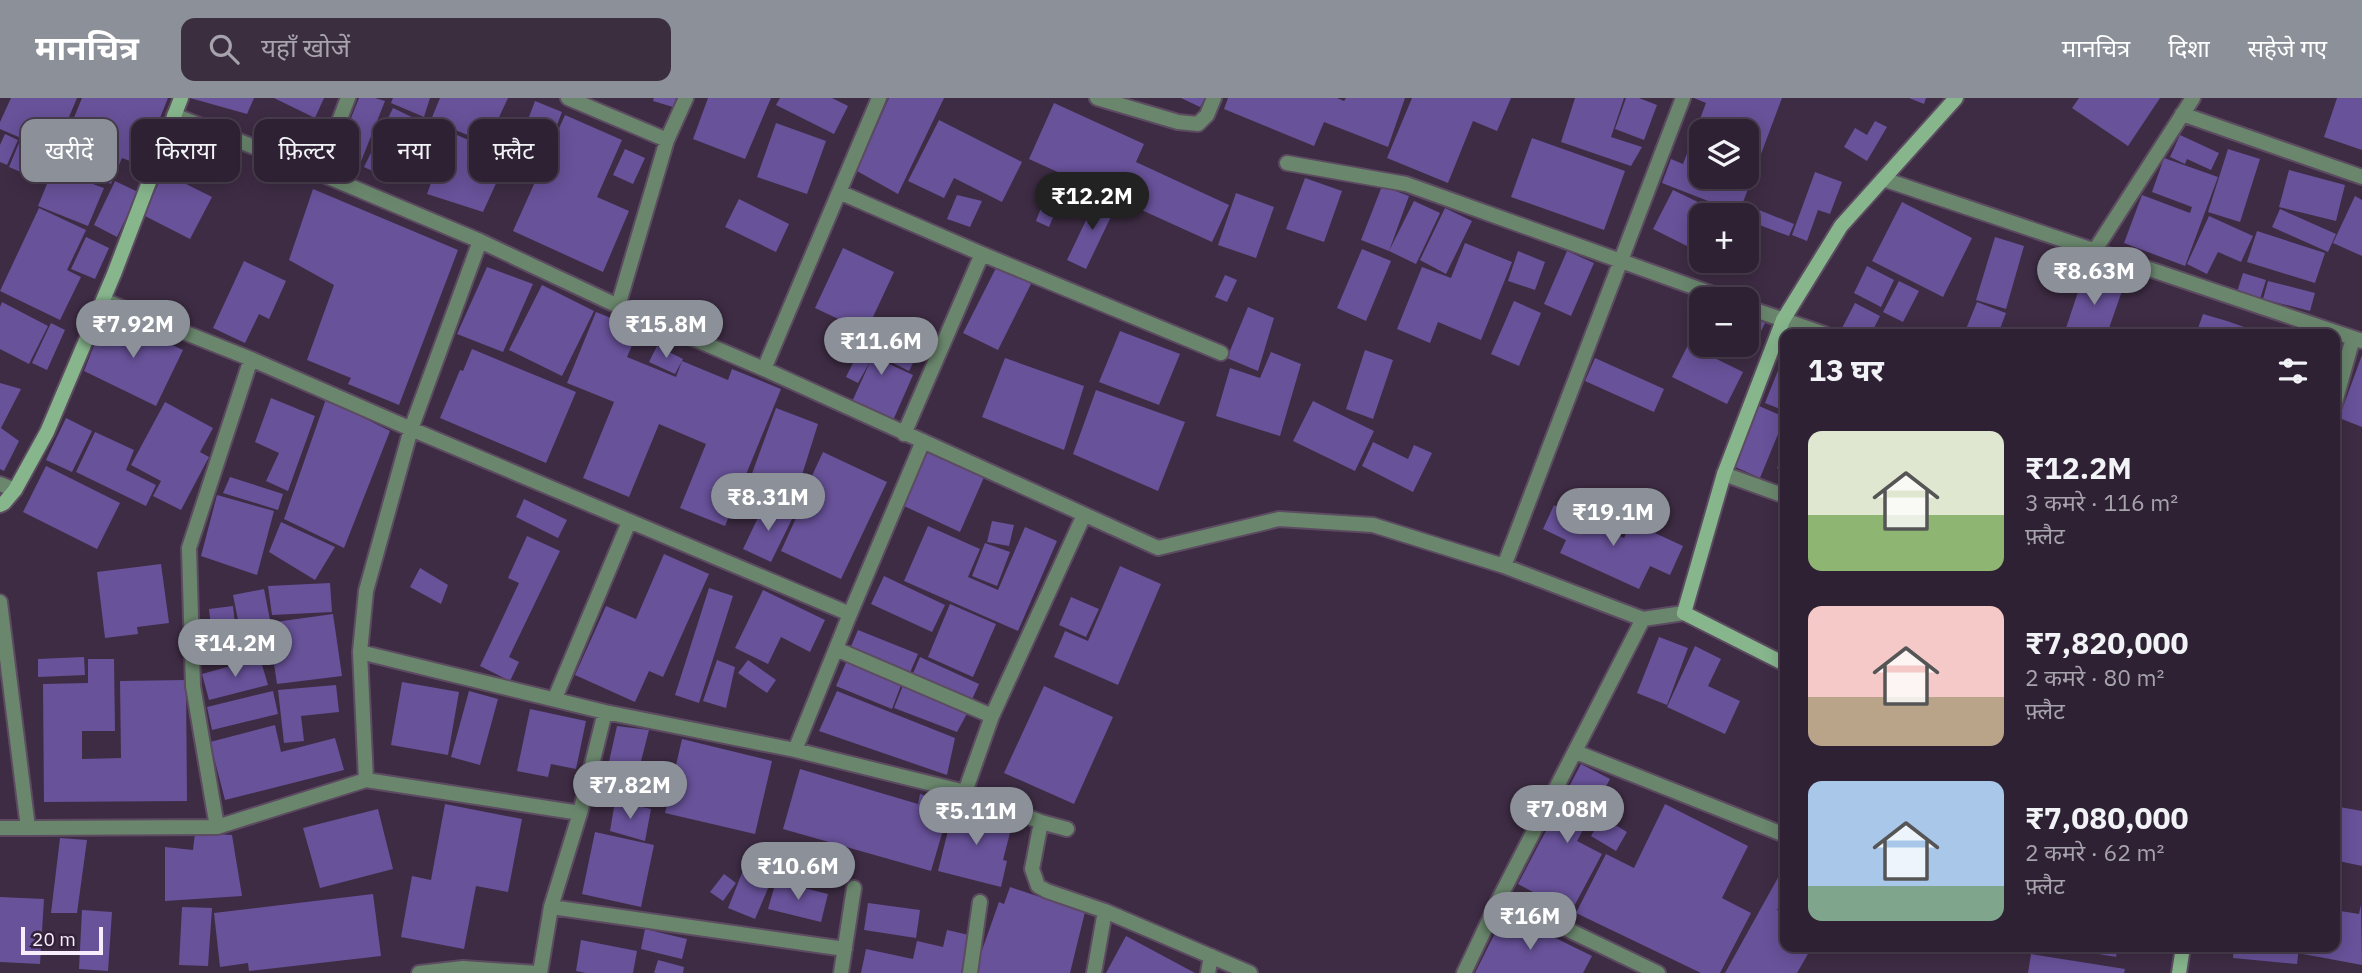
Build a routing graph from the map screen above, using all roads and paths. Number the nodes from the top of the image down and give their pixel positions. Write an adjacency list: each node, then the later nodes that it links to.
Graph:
1 (181, 98): 11 (street)
2 (348, 98): 13 (street)
3 (568, 98): 14 (street)
4 (686, 98): 14 (street)
5 (879, 98): 20 (street)
6 (1097, 98): 7 (street)
7 (1214, 98)
8 (1683, 98): 24 (street)
9 (1956, 98): 18 (street)
10 (2193, 98): 12 (street)
11 (174, 114): 15 (street); 26 (street)
12 (2182, 114): 17 (street); 22 (street)
13 (340, 119)
14 (667, 140): 27 (street)
15 (254, 147)
16 (1287, 163): 24 (street)
17 (2362, 177)
18 (1883, 179): 22 (street); 29 (street)
19 (340, 182): 21 (street)
20 (839, 192): 23 (street); 36 (street)
21 (480, 241): 27 (street); 38 (street)
22 (2095, 250): 31 (street)
23 (982, 254): 34 (street); 39 (street)
24 (1622, 261): 25 (street); 48 (street)
25 (1694, 287)
26 (103, 300): 35 (street); 43 (street)
27 (618, 306): 36 (street)
28 (1759, 312): 29 (street)
29 (1783, 320): 30 (street); 41 (street)
30 (1810, 329)
31 (2328, 329)
32 (2340, 333): 33 (street)
33 (2358, 339): 37 (street)
34 (1221, 353)
35 (251, 359): 38 (street); 65 (street)
36 (764, 369): 39 (street)
37 (2340, 389)
38 (411, 429): 47 (street); 54 (street)
39 (904, 434): 40 (street)
40 (923, 441): 46 (street); 50 (street)
41 (1724, 474): 44 (street); 51 (street)
42 (0, 484): 43 (street)
43 (15, 490): 45 (street)
44 (1780, 494)
45 (0, 505)
46 (1084, 515): 48 (street); 58 (street)
47 (629, 522): 50 (street); 56 (street)
48 (1504, 566): 52 (street)
49 (0, 602): 67 (street)
50 (850, 614): 53 (street)
51 (1685, 614): 52 (street); 55 (street)
52 (1643, 619): 60 (street)
53 (836, 649): 58 (street); 59 (street)
54 (360, 652): 56 (street); 61 (street)
55 (1780, 662)
56 (555, 698): 57 (street)
57 (605, 712): 59 (street); 63 (street)
58 (992, 716): 62 (street)
59 (795, 750): 62 (street)
60 (1576, 752): 69 (street); 71 (street)
61 (366, 780): 63 (street); 65 (street)
62 (965, 792): 64 (street)
63 (580, 813): 73 (street)
64 (1041, 822): 68 (street); 74 (street)
65 (216, 827): 67 (street)
66 (0, 828): 67 (street)
67 (28, 828)
68 (1067, 829)
69 (1780, 833)
70 (854, 888): 75 (street)
71 (1500, 897): 85 (street); 86 (street)
72 (980, 902): 81 (street)
73 (551, 907): 75 (street); 79 (street)
74 (1105, 911): 77 (street); 82 (street)
75 (845, 949): 80 (street)
76 (2182, 952): 87 (street)
77 (1211, 956): 83 (street); 84 (street)
78 (419, 973): 79 (street)
79 (539, 973)
80 (841, 973)
81 (970, 973)
82 (1094, 973)
83 (1208, 973)
84 (1251, 973)
85 (1464, 973)
86 (1658, 973)
87 (2179, 973)

